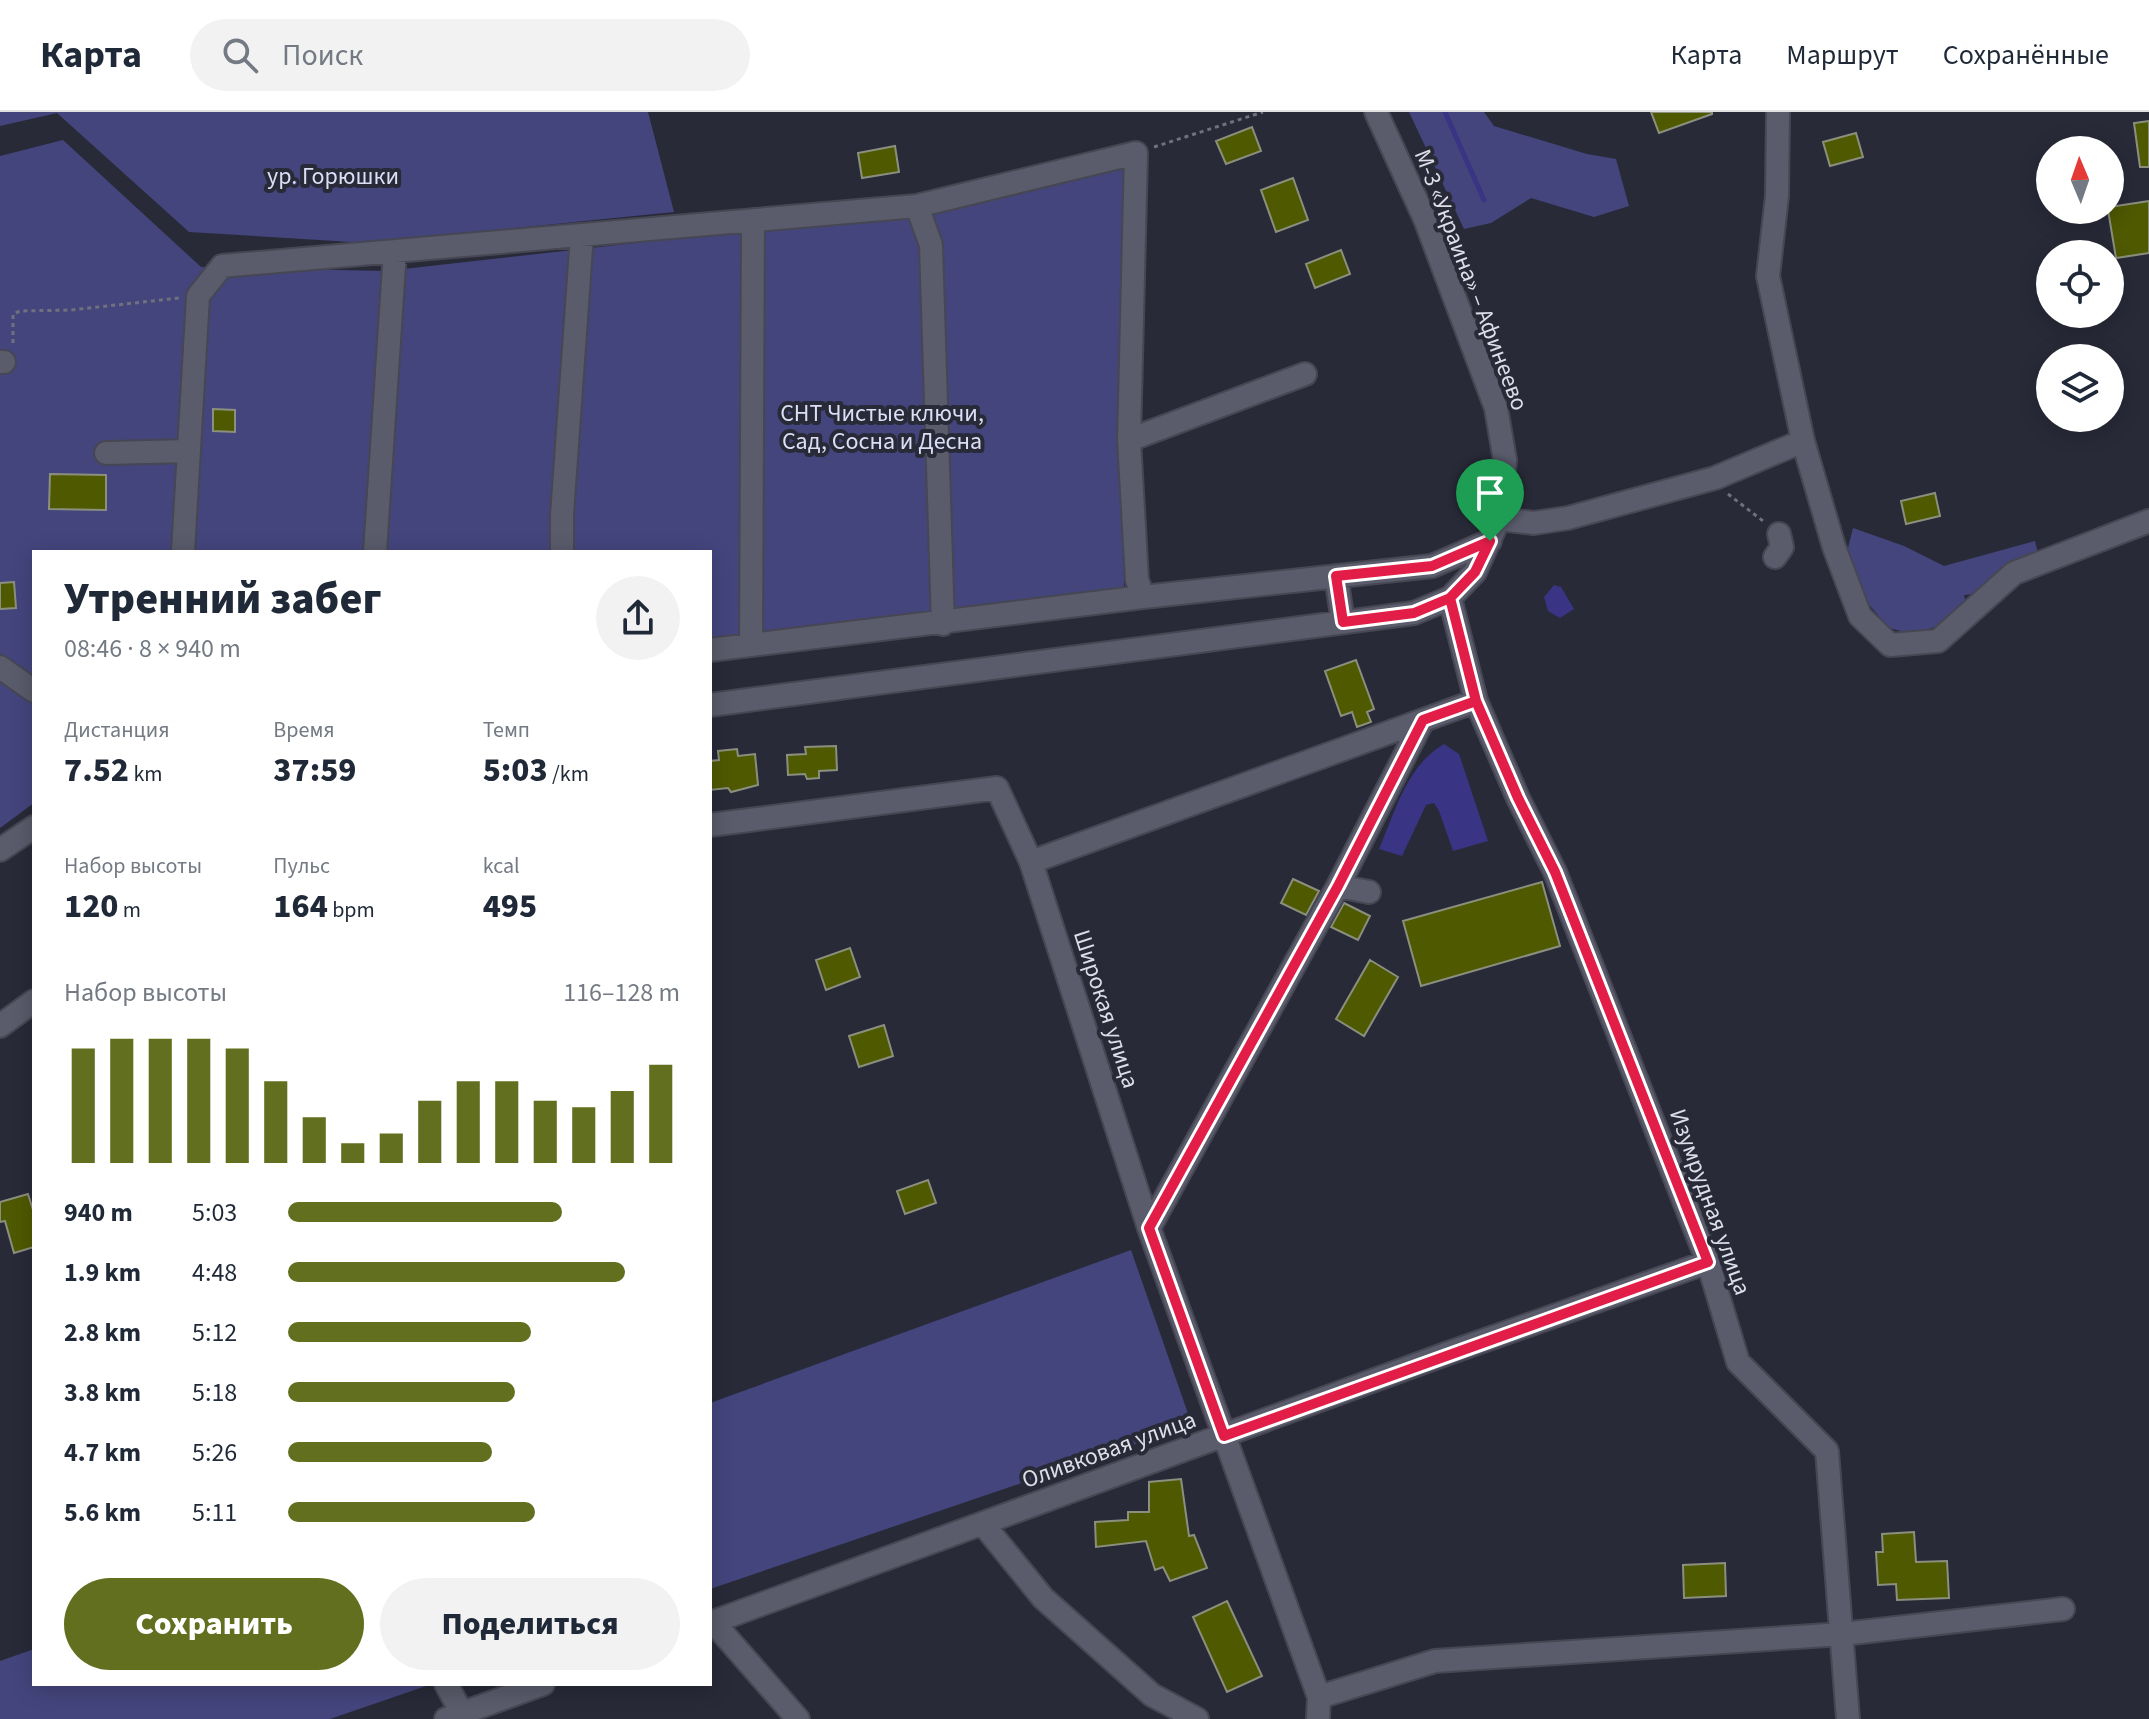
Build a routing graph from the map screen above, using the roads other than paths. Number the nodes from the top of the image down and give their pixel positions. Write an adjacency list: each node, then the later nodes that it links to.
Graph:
1 (1376, 112): 12 (street, М-3 «Украина» – Афинеево)
2 (1778, 112): 9 (street)
3 (917, 206): 4 (street); 8 (street); 24 (street)
4 (753, 220): 5 (street); 25 (street)
5 (582, 235): 6 (street); 18 (street)
6 (395, 251): 10 (street); 17 (street)
7 (1305, 374): 8 (street)
8 (1129, 440): 21 (street)
9 (1803, 441): 12 (street); 13 (street)
10 (189, 451): 11 (street); 16 (street)
11 (106, 453)
12 (1499, 519): 15 (street, М-3 «Украина» – Афинеево)
13 (2149, 521)
14 (1779, 534): 19 (street)
15 (1490, 541): 20 (street); 22 (street, М-3 «Украина» – Афинеево)
16 (183, 550)
17 (375, 550)
18 (562, 550)
19 (1775, 557)
20 (1336, 576): 21 (street); 23 (street)
21 (1140, 589): 24 (street)
22 (1450, 598): 23 (street); 29 (street)
23 (1343, 622): 30 (street)
24 (943, 624): 25 (street)
25 (751, 644): 26 (street)
26 (712, 650)
27 (0, 667): 28 (street)
28 (32, 690)
29 (1476, 701): 31 (street); 41 (street, Изумрудная улица)
30 (712, 705)
31 (1423, 720): 35 (street); 36 (street)
32 (712, 825): 35 (street, Широкая улица)
33 (32, 828): 34 (street)
34 (0, 850)
35 (1031, 862): 40 (street, Широкая улица)
36 (1338, 886): 37 (street); 40 (street)
37 (1369, 892)
38 (32, 1002): 39 (street)
39 (0, 1026)
40 (1149, 1228): 42 (street, Широкая улица)
41 (1708, 1262): 42 (street, Оливковая улица); 46 (street, Изумрудная улица)
42 (1224, 1436): 43 (street, Оливковая улица); 49 (street, Широкая улица)
43 (983, 1524): 45 (street, Оливковая улица); 52 (street)
44 (2063, 1609): 46 (street)
45 (712, 1622): 51 (street)
46 (1843, 1634): 49 (street); 53 (street, Изумрудная улица)
47 (447, 1686): 50 (street)
48 (538, 1686): 50 (street)
49 (1318, 1708)
50 (458, 1717)
51 (798, 1719)
52 (1197, 1719)
53 (1848, 1719)

